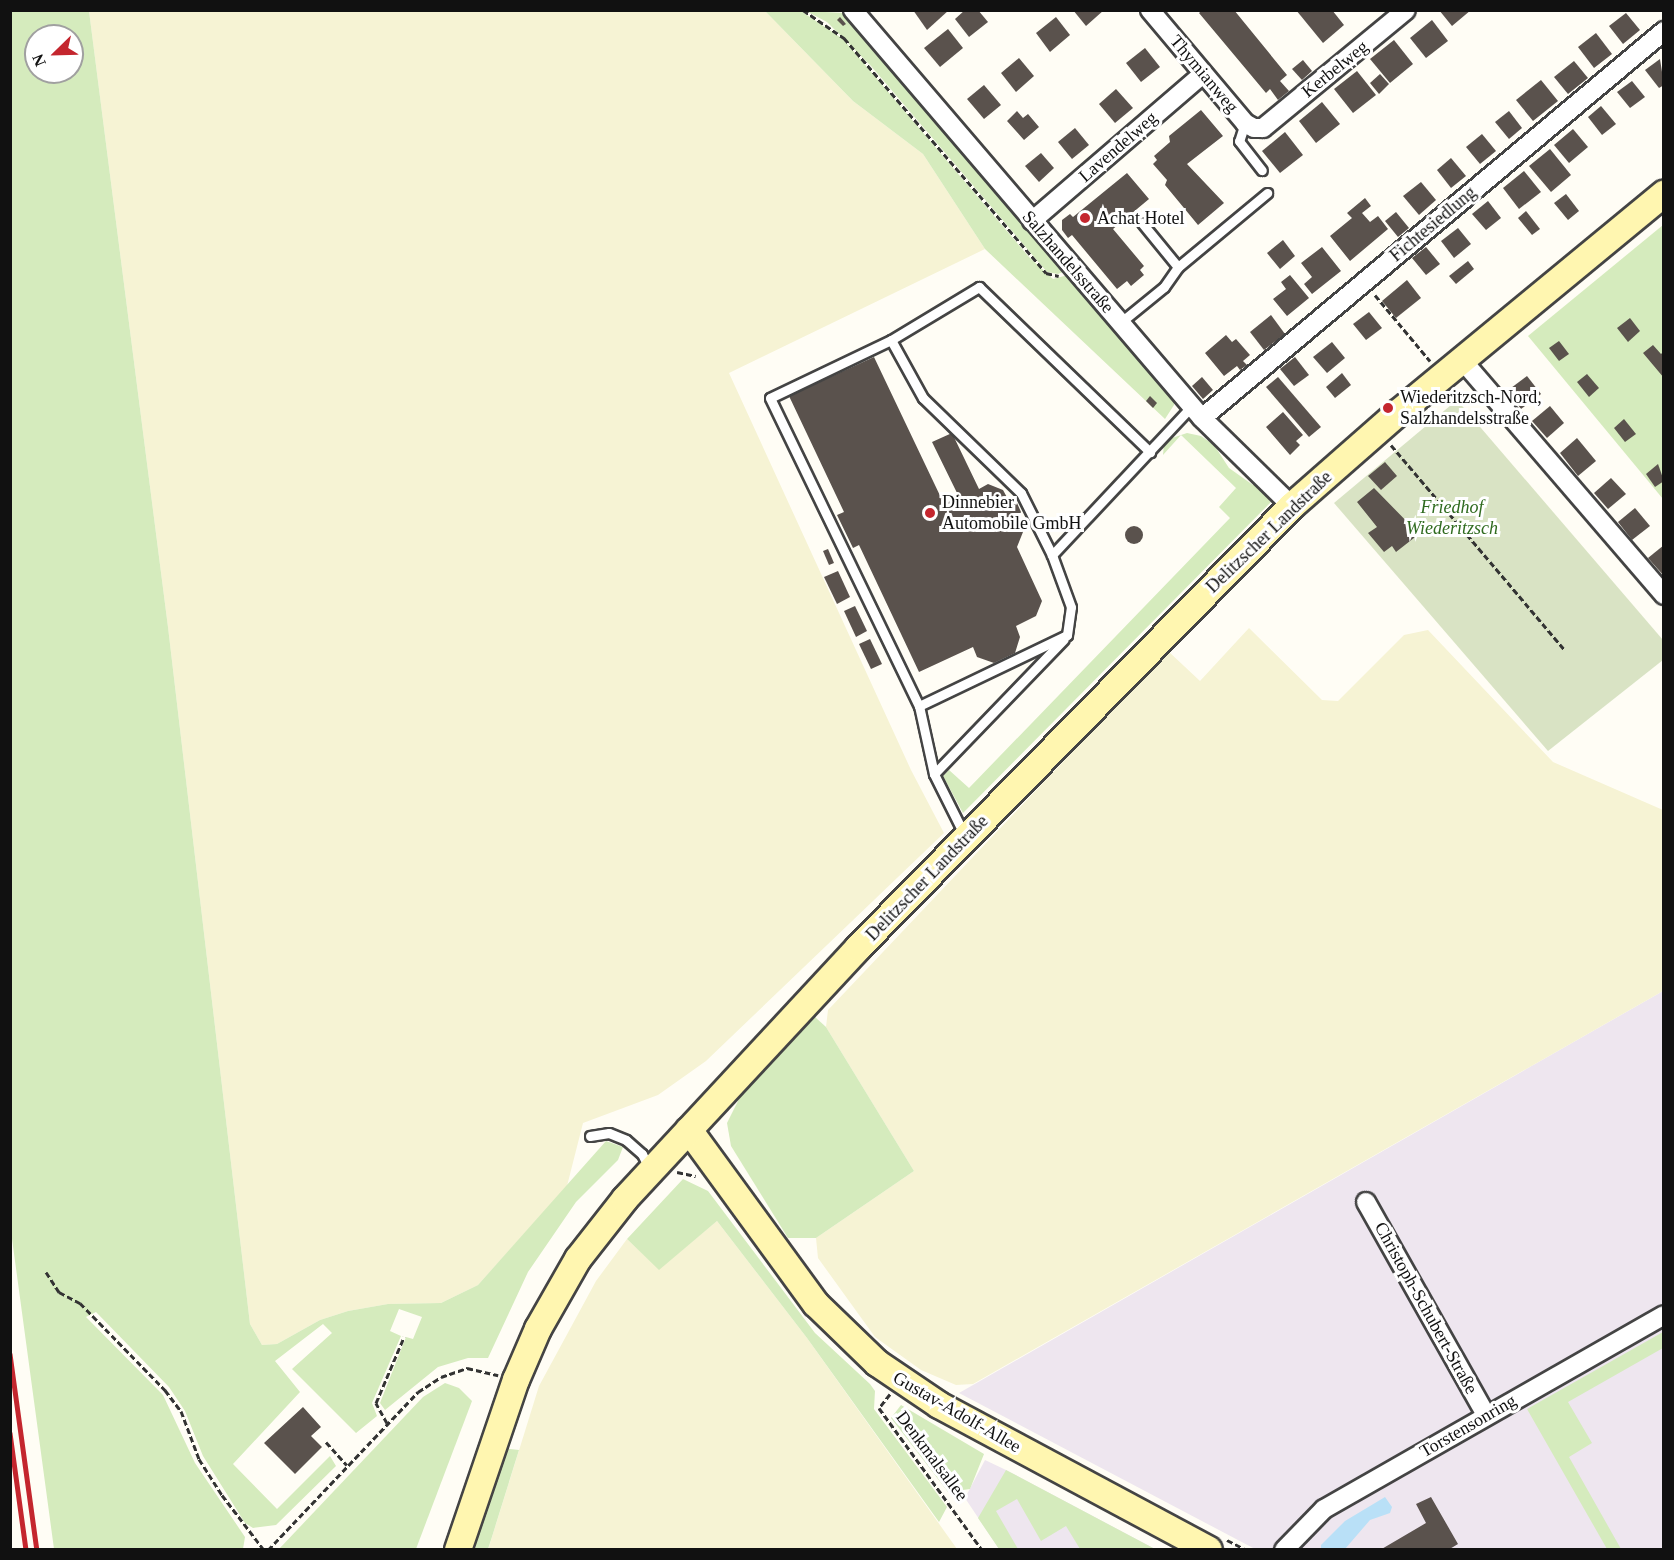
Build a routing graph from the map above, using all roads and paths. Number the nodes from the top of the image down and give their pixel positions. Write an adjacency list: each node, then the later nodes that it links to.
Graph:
1 (803, 10): 13 (path)
2 (853, 10): 11 (street, Salzhandelsstraße)
3 (1406, 10): 7 (street, Kerbelweg)
4 (1154, 12): 6 (street, Thymianweg)
5 (1664, 31): 15 (street, Fichtesiedlung)
6 (1203, 74): 7 (street, Thymianweg); 11 (street, Lavendelweg)
7 (1254, 126): 8 (lane)
8 (1262, 170)
9 (1267, 193): 14 (lane)
10 (1664, 194): 18 (street, Delitzscher Landstraße)
11 (1032, 221): 13 (street, Salzhandelsstraße)
12 (1142, 224): 14 (lane)
13 (1072, 267): 16 (street, Salzhandelsstraße)
14 (1178, 267): 16 (lane)
15 (1364, 282): 19 (path); 20 (street, Fichtesiedlung)
16 (1121, 322): 20 (street, Salzhandelsstraße)
17 (891, 340): 22 (lane); 24 (lane); 28 (lane)
18 (1462, 360): 21 (street, Delitzscher Landstraße); 25 (street)
19 (1435, 367)
20 (1197, 412): 22 (lane); 23 (street, Salzhandelsstraße)
21 (1379, 430): 23 (street, Delitzscher Landstraße); 27 (path)
22 (1150, 452): 24 (lane)
23 (1292, 506): 30 (street, Delitzscher Landstraße)
24 (1052, 555): 26 (lane)
25 (1664, 595)
26 (1067, 635): 28 (lane); 29 (lane)
27 (1565, 650)
28 (919, 706): 29 (lane)
29 (934, 774): 30 (lane)
30 (967, 838): 31 (street, Delitzscher Landstraße)
31 (689, 1130): 33 (street, Delitzscher Landstraße); 39 (street, Gustav-Adolf-Allee)
32 (590, 1136): 33 (lane)
33 (651, 1170): 38 (street, Delitzscher Landstraße)
34 (1366, 1202): 40 (street, Christoph-Schubert-Straße)
35 (46, 1272): 44 (path)
36 (1664, 1315): 40 (street, Torstensonring)
37 (404, 1337): 41 (path)
38 (516, 1380): 41 (path); 45 (street, Delitzscher Landstraße)
39 (899, 1380): 46 (path, Denkmalsallee); 47 (street, Gustav-Adolf-Allee)
40 (1486, 1415): 48 (street, Torstensonring)
41 (387, 1423): 43 (path)
42 (326, 1442): 43 (path)
43 (347, 1465): 44 (path)
44 (266, 1550)
45 (458, 1550)
46 (982, 1550)
47 (1209, 1550)
48 (1284, 1550)

